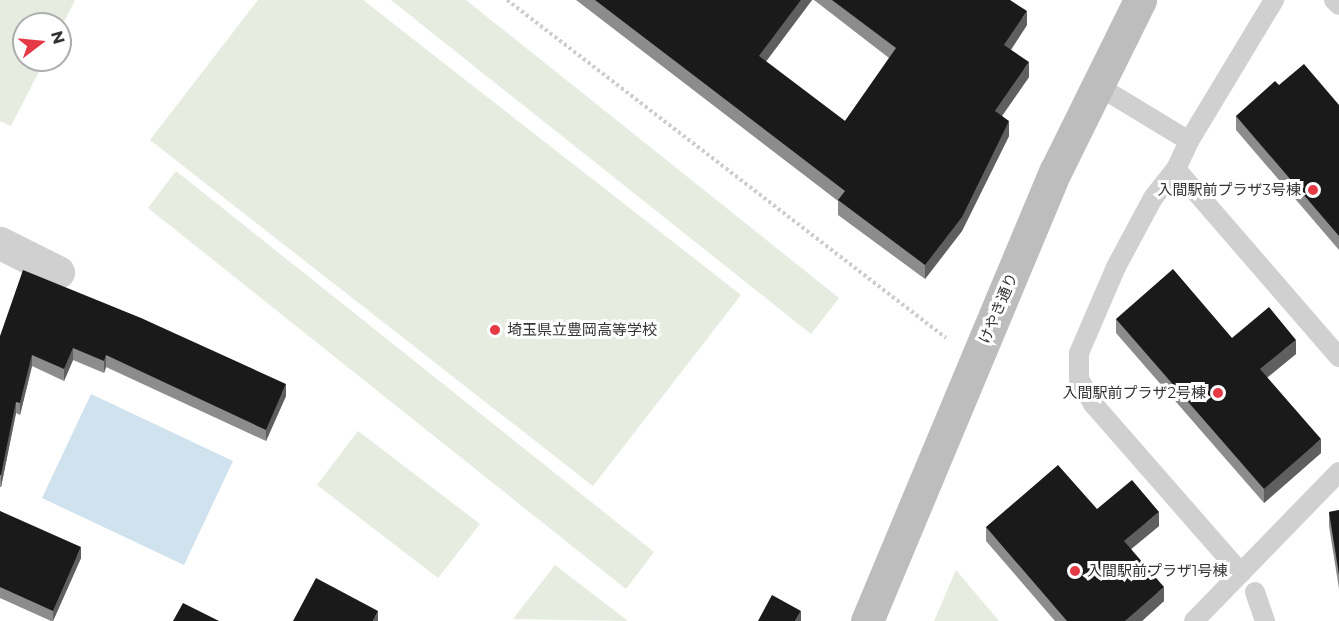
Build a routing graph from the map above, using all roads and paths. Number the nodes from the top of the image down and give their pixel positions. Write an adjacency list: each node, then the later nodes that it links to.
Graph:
1 (507, 0): 11 (path)
2 (1140, 0): 6 (street, けやき通り)
3 (1275, 0): 7 (lane)
4 (1335, 0): 5 (lane)
5 (1339, 5)
6 (1095, 84): 7 (lane); 16 (street, けやき通り)
7 (1189, 141): 8 (lane)
8 (1176, 169): 12 (lane); 14 (lane)
9 (0, 243): 10 (street)
10 (58, 272)
11 (947, 339)
12 (1339, 357)
13 (1339, 472): 14 (lane)
14 (1241, 573): 17 (lane)
15 (1255, 592): 18 (lane)
16 (867, 621)
17 (1194, 621)
18 (1265, 621)

